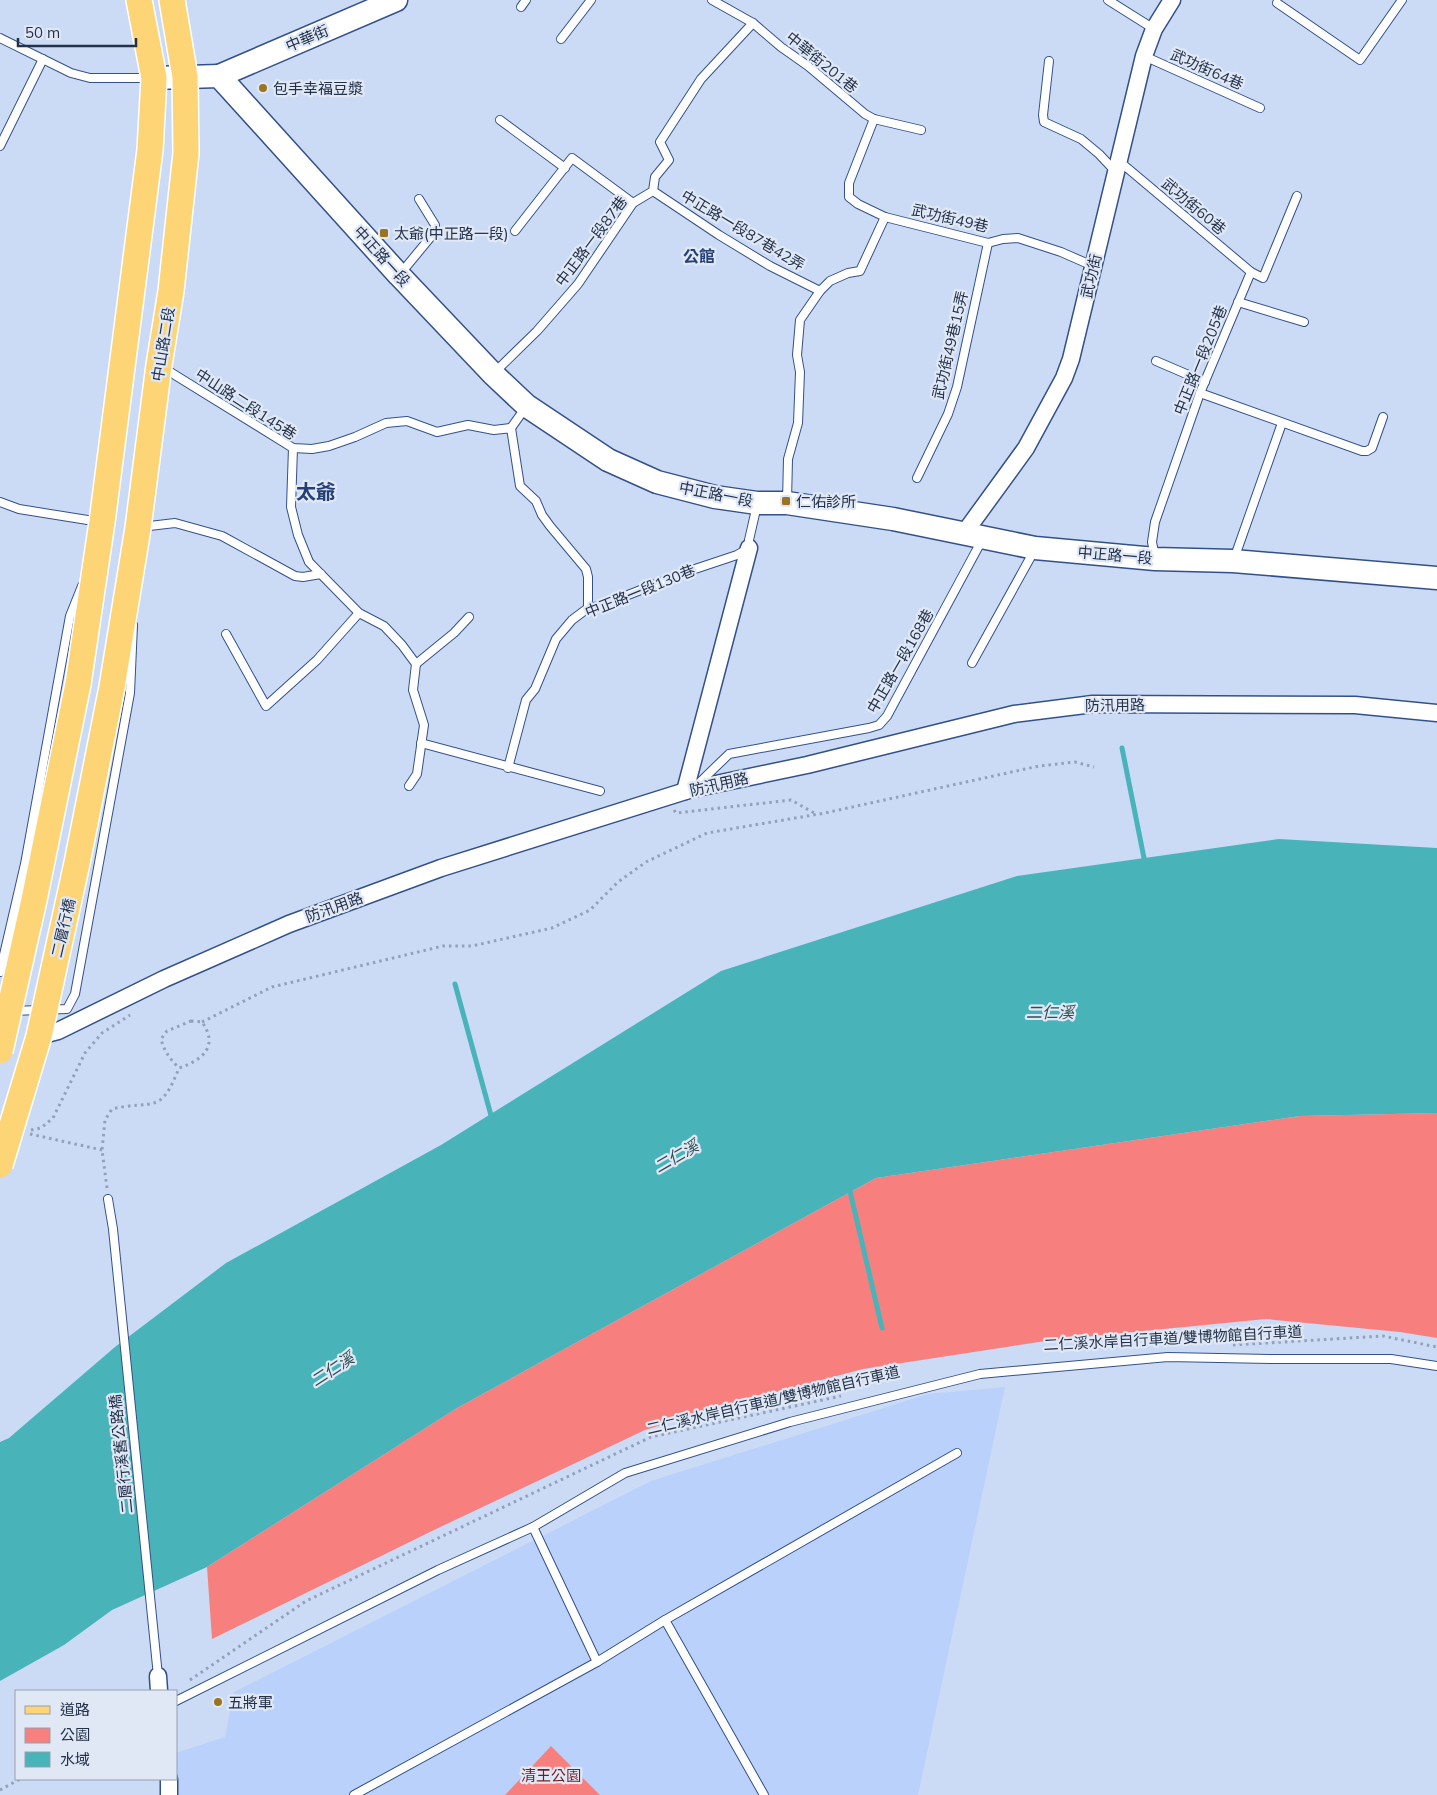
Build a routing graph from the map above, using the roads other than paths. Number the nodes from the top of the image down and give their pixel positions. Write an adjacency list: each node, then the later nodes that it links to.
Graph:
1 (139, 0): 19 (main road)
2 (172, 0): 17 (main road, 中山路二段)
3 (396, 0): 18 (street, 中華街)
4 (591, 0): 13 (lane)
5 (712, 0): 10 (lane, 中華街201巷)
6 (1108, 0): 11 (lane)
7 (1172, 0): 11 (street, 武功街)
8 (1402, 0): 9 (lane)
9 (1277, 3)
10 (753, 23): 21 (lane, 中華街201巷); 27 (lane)
11 (1154, 29): 14 (street, 武功街)
12 (0, 38): 15 (lane)
13 (561, 39)
14 (1144, 56): 20 (lane, 武功街64巷); 25 (street, 武功街)
15 (42, 59): 19 (lane); 24 (lane)
16 (1049, 61): 25 (lane, 武功街60巷)
17 (185, 76): 18 (street); 19 (street); 41 (main road, 中山路二段)
18 (219, 76): 36 (street, 中正路一段)
19 (154, 78): 54 (main road)
20 (1260, 108)
21 (874, 119): 23 (lane, 中華街201巷); 31 (lane, 武功街49巷)
22 (500, 120): 26 (lane)
23 (920, 130)
24 (0, 146)
25 (1117, 167): 34 (street, 武功街); 35 (lane, 武功街60巷)
26 (564, 168): 30 (lane); 32 (lane)
27 (653, 191): 30 (lane, 中正路一段87巷); 37 (lane, 中正路一段87巷42弄)
28 (1297, 196): 35 (lane)
29 (419, 200): 36 (lane)
30 (633, 203): 42 (lane, 中正路一段87巷)
31 (885, 217): 33 (lane, 武功街49巷); 37 (lane)
32 (514, 231)
33 (988, 243): 34 (lane, 武功街49巷); 50 (lane, 武功街49巷15弄)
34 (1093, 266): 55 (street, 武功街)
35 (1251, 272): 38 (lane, 中正路一段205巷)
36 (399, 275): 42 (street, 中正路一段)
37 (820, 291): 53 (lane)
38 (1238, 302): 39 (lane); 43 (lane, 中正路一段205巷)
39 (1304, 322)
40 (1156, 361): 43 (lane)
41 (158, 365): 49 (lane, 中山路二段145巷); 56 (main road, 中山路二段)
42 (494, 374): 45 (street, 中正路一段)
43 (1205, 382): 44 (lane, 中正路一段205巷)
44 (1200, 393): 47 (lane); 59 (lane, 中正路一段205巷)
45 (527, 406): 48 (lane); 52 (street, 中正路一段)
46 (1383, 417): 47 (lane)
47 (1282, 423): 60 (lane)
48 (511, 428): 49 (lane); 64 (lane)
49 (293, 448): 61 (lane, 中山路二段145巷)
50 (917, 478)
51 (0, 502): 54 (lane)
52 (757, 503): 53 (street, 中正路一段); 57 (lane)
53 (787, 503): 55 (street, 中正路一段)
54 (100, 532): 78 (lane); 81 (main road, bridge)
55 (974, 535): 58 (street, 中正路一段); 76 (lane, 中正路一段168巷)
56 (136, 537): 61 (lane); 63 (lane); 71 (main road, 中山路二段)
57 (749, 548): 64 (lane, 中正路一段130巷); 76 (street)
58 (1035, 548): 59 (street, 中正路一段); 69 (lane)
59 (1155, 559): 60 (street, 中正路一段)
60 (1233, 561): 62 (street, 中正路一段)
61 (320, 574): 65 (lane, 中山路二段145巷)
62 (1437, 578)
63 (134, 604)
64 (588, 608): 74 (lane, 中正路一段130巷)
65 (359, 612): 68 (lane); 70 (lane, 中山路二段145巷)
66 (134, 614): 79 (lane)
67 (469, 617): 70 (lane)
68 (226, 634)
69 (972, 663)
70 (416, 664): 73 (lane)
71 (112, 687): 80 (main road, 二層行橋, bridge)
72 (1437, 713): 76 (street, 防汛用路)
73 (421, 743): 74 (lane); 75 (lane)
74 (508, 768): 77 (lane)
75 (410, 786)
76 (689, 790): 80 (street, 防汛用路)
77 (600, 791)
78 (0, 972)
79 (0, 1011)
80 (39, 1036): 82 (main road, 二層行橋, bridge)
81 (1, 1046)
82 (0, 1166)
83 (108, 1199): 89 (lane, 二層行溪舊公路橋)
84 (1437, 1366): 86 (lane)
85 (957, 1453): 87 (lane)
86 (533, 1527): 88 (lane); 90 (lane)
87 (665, 1620): 88 (lane); 94 (lane)
88 (597, 1662): 93 (lane)
89 (158, 1684)
90 (178, 1700)
91 (169, 1780): 92 (street)
92 (169, 1795)
93 (354, 1795)
94 (764, 1795)

